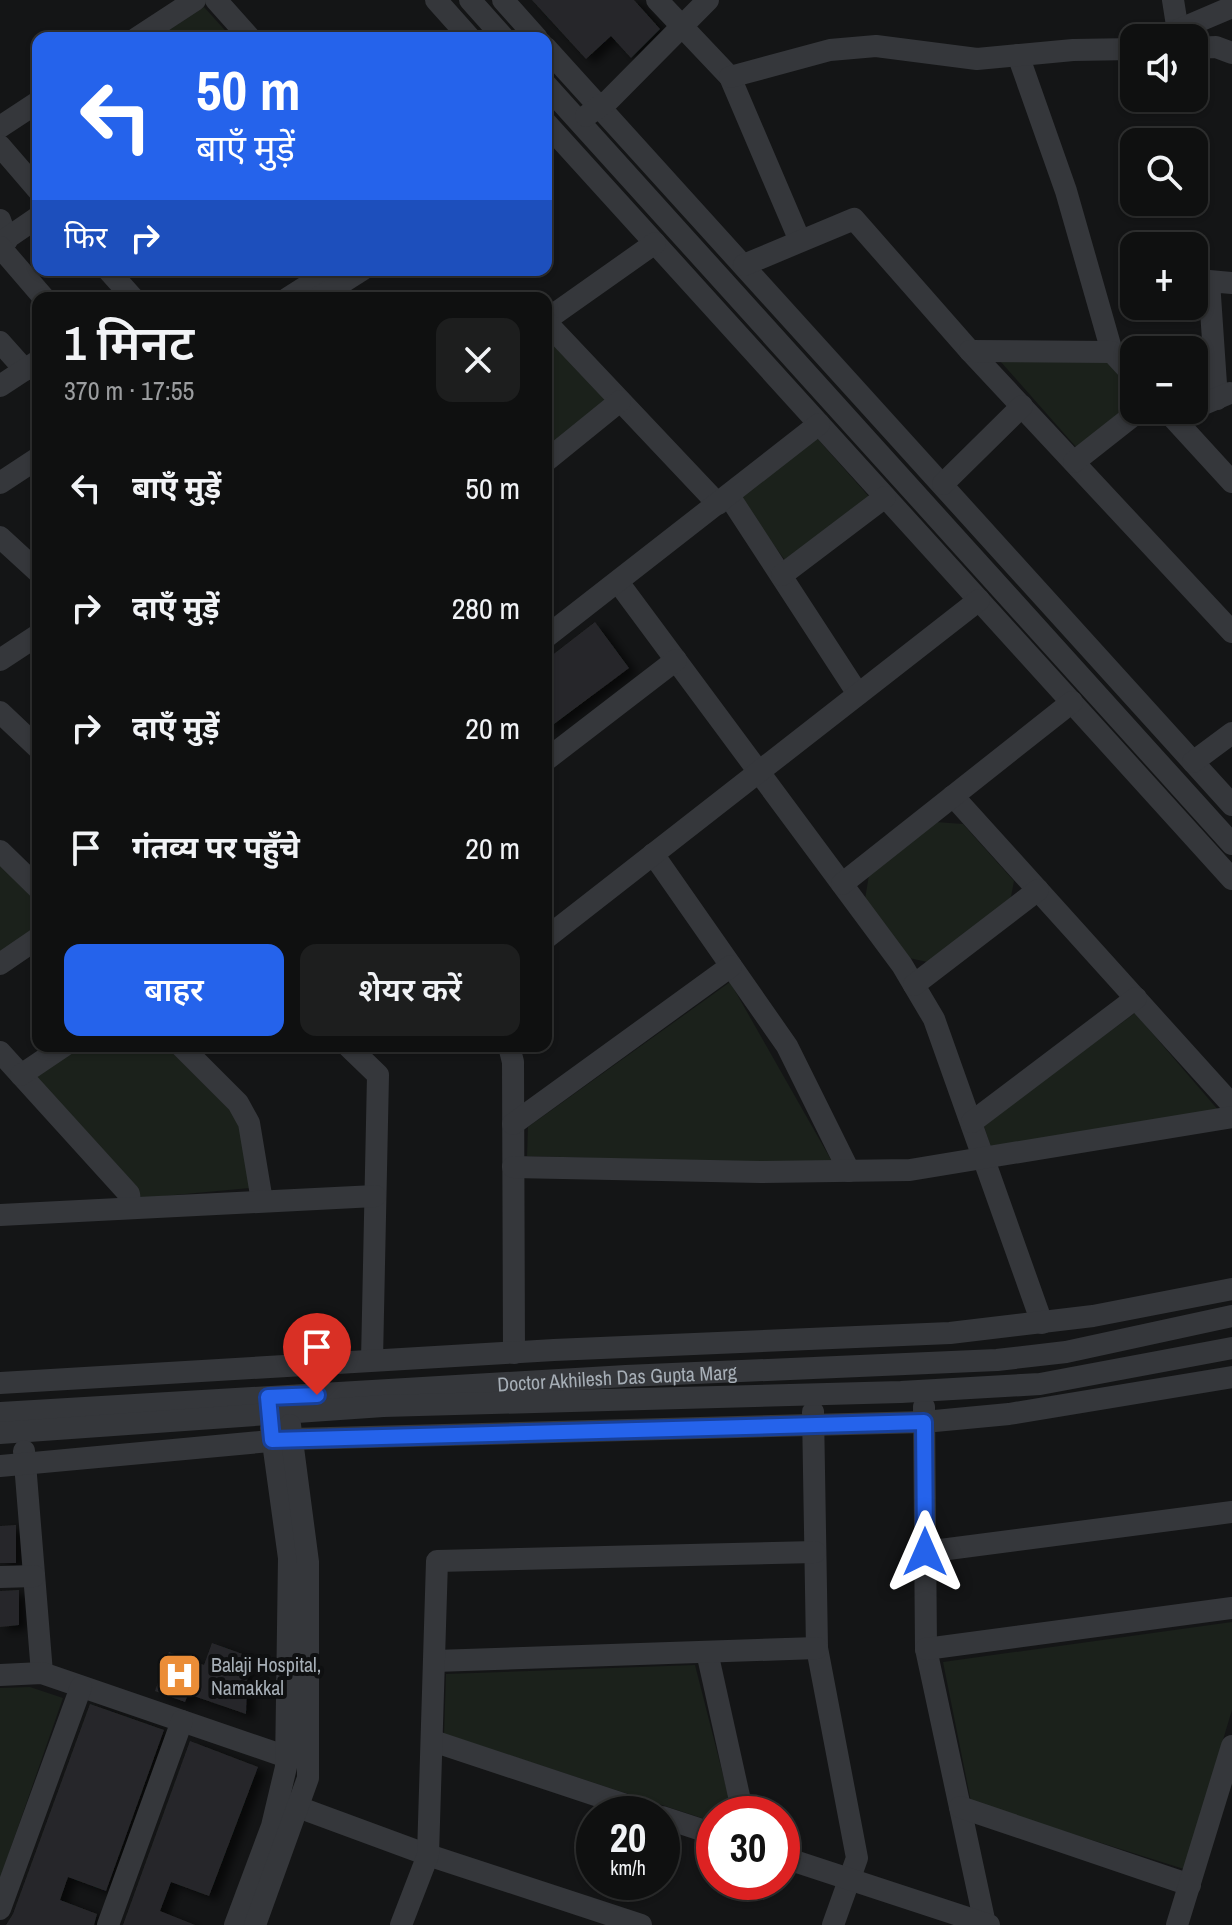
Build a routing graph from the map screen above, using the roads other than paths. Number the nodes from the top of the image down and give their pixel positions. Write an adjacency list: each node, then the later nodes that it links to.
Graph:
1 (195, 0): 13 (street)
2 (216, 0): 14 (street)
3 (436, 0): 15 (street)
4 (470, 0): 16 (street)
5 (503, 0): 17 (street)
6 (657, 0): 12 (street)
7 (708, 0): 12 (street)
8 (1173, 0): 10 (street)
9 (1232, 7): 11 (street)
10 (1177, 24)
11 (1199, 24)
12 (681, 27): 23 (street); 26 (street)
13 (146, 32)
14 (245, 32)
15 (465, 32)
16 (499, 32)
17 (532, 32)
18 (1208, 47): 20 (street)
19 (1120, 50): 22 (street)
20 (1232, 53)
21 (552, 55): 26 (street)
22 (1018, 55): 23 (street); 50 (street)
23 (730, 77): 35 (street)
24 (552, 92): 27 (street)
25 (32, 106): 28 (street)
26 (599, 107): 27 (street); 37 (street)
27 (579, 121): 29 (street); 90 (street)
28 (0, 127)
29 (552, 136)
30 (552, 138): 36 (street)
31 (0, 146): 32 (street)
32 (32, 183)
33 (32, 220): 34 (street)
34 (2, 237): 42 (street)
35 (800, 241): 37 (street); 49 (street)
36 (655, 243): 46 (street); 57 (street)
37 (744, 265): 66 (street)
38 (113, 276): 43 (street)
39 (323, 276): 44 (street)
40 (353, 276): 45 (street)
41 (1232, 283): 54 (street)
42 (40, 292)
43 (128, 292)
44 (297, 292)
45 (327, 292)
46 (552, 317)
47 (552, 327): 55 (street)
48 (0, 342): 52 (street)
49 (970, 351): 50 (street); 56 (street)
50 (1112, 352): 51 (street)
51 (1120, 361)
52 (32, 365): 53 (street)
53 (0, 386)
54 (1224, 396)
55 (620, 401): 60 (street); 69 (street)
56 (1022, 406): 61 (street); 66 (street)
57 (819, 424): 67 (street); 69 (street)
58 (1122, 424): 61 (street)
59 (1190, 424): 64 (street)
60 (552, 456)
61 (1074, 462): 76 (street)
62 (32, 474): 65 (street)
63 (32, 476): 68 (street)
64 (1232, 482)
65 (0, 483)
66 (943, 484): 86 (street)
67 (885, 497): 72 (street); 74 (street)
68 (0, 500)
69 (723, 500): 72 (street); 73 (street)
70 (0, 537): 71 (street)
71 (32, 566)
72 (782, 575): 80 (street)
73 (618, 582): 75 (street); 79 (street)
74 (979, 600): 80 (street); 81 (street)
75 (552, 632)
76 (1232, 632)
77 (32, 639): 78 (street)
78 (0, 660)
79 (676, 660): 85 (street); 87 (street)
80 (858, 694): 87 (street)
81 (1072, 702): 88 (street); 93 (street)
82 (0, 712): 84 (street)
83 (1232, 733): 86 (street)
84 (32, 742)
85 (552, 755)
86 (1193, 762): 89 (street)
87 (757, 773): 92 (street); 95 (street)
88 (953, 796): 95 (street); 96 (street)
89 (1232, 805)
90 (1232, 844)
91 (0, 851): 94 (street)
92 (653, 854): 97 (street); 100 (street)
93 (1232, 879)
94 (32, 882)
95 (842, 884): 101 (street)
96 (1038, 890): 101 (street); 102 (street)
97 (552, 933)
98 (32, 942): 99 (street)
99 (0, 964)
100 (731, 966): 112 (street); 115 (street)
101 (914, 985): 111 (street)
102 (1136, 998): 109 (street); 111 (street)
103 (0, 1052): 108 (street)
104 (55, 1052): 108 (street)
105 (187, 1052): 117 (street)
106 (354, 1052): 116 (street)
107 (510, 1052): 112 (street)
108 (21, 1075): 118 (street)
109 (1232, 1105)
110 (1232, 1117): 113 (street)
111 (972, 1122): 113 (street)
112 (513, 1124): 114 (street)
113 (985, 1158): 115 (street); 122 (street)
114 (513, 1167): 115 (street); 125 (street)
115 (849, 1171)
116 (375, 1196): 117 (street); 126 (street)
117 (262, 1201): 118 (street)
118 (131, 1208): 119 (street)
119 (0, 1215)
120 (1232, 1289): 122 (street)
121 (1232, 1316): 129 (street, Doctor Akhilesh Das Gupta Marg)
122 (1042, 1323): 123 (street)
123 (616, 1347): 125 (street); 129 (street)
124 (1232, 1348): 130 (street, Doctor Akhilesh Das Gupta Marg)
125 (514, 1353): 126 (street)
126 (372, 1360): 128 (street)
127 (1232, 1377): 134 (street)
128 (0, 1383)
129 (607, 1385): 131 (street, Doctor Akhilesh Das Gupta Marg); 132 (street, Doctor Akhilesh Das Gupta Marg)
130 (924, 1391): 131 (street, Doctor Akhilesh Das Gupta Marg); 134 (street)
131 (813, 1395): 135 (street)
132 (277, 1405): 133 (street, Doctor Akhilesh Das Gupta Marg); 136 (street, Doctor Akhilesh Das Gupta Marg); 138 (street)
133 (0, 1413)
134 (924, 1422): 135 (street); 143 (street)
135 (814, 1424): 138 (street); 142 (street)
136 (23, 1431): 137 (street, Doctor Akhilesh Das Gupta Marg); 139 (street)
137 (0, 1433)
138 (282, 1439): 139 (street); 157 (street); 160 (street)
139 (25, 1463): 140 (street); 144 (street)
140 (0, 1466)
141 (1232, 1512): 143 (street)
142 (815, 1552): 147 (street); 150 (street)
143 (925, 1552): 148 (street)
144 (34, 1576): 145 (street); 151 (street)
145 (0, 1577)
146 (1232, 1608): 148 (street)
147 (817, 1648): 149 (street); 164 (street)
148 (926, 1649): 161 (street)
149 (707, 1652): 150 (street); 159 (street)
150 (435, 1661): 155 (street)
151 (42, 1673): 152 (street); 153 (street)
152 (0, 1675)
153 (81, 1687): 154 (street); 166 (street)
154 (182, 1721): 157 (street); 168 (street)
155 (433, 1741): 158 (street); 162 (street)
156 (1232, 1746): 165 (street)
157 (287, 1757): 160 (street)
158 (599, 1796)
159 (739, 1796)
160 (288, 1804): 162 (street); 169 (street); 170 (street)
161 (960, 1807): 165 (street); 167 (street)
162 (428, 1855): 171 (street); 172 (street)
163 (800, 1863): 164 (street)
164 (850, 1879): 167 (street); 173 (street)
165 (1190, 1885): 174 (street)
166 (0, 1909)
167 (987, 1924)
168 (108, 1925)
169 (235, 1925)
170 (255, 1925)
171 (401, 1925)
172 (641, 1925)
173 (833, 1925)
174 (1177, 1925)

